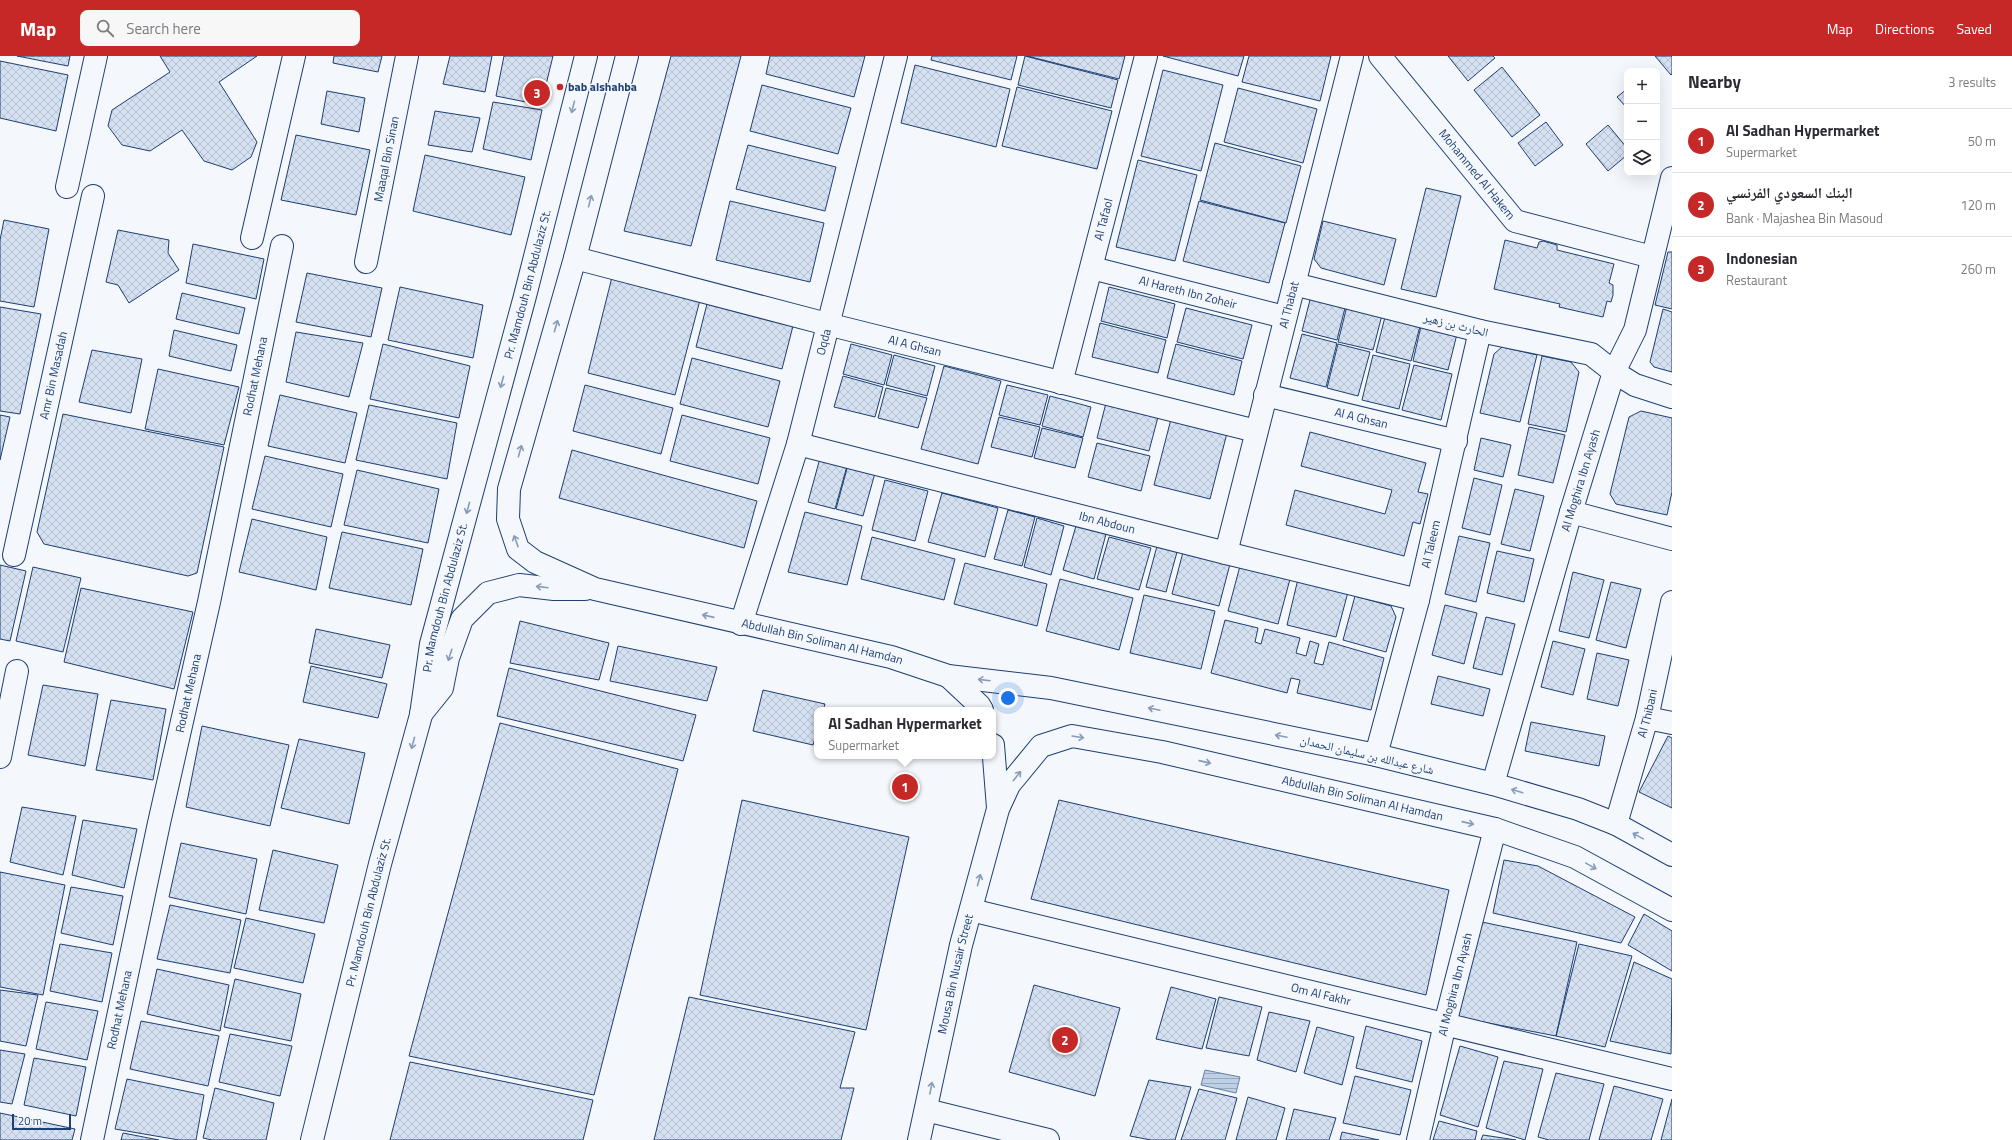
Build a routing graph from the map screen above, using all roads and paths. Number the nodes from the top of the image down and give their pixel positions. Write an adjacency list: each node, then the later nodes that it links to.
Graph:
1 (96, 56): 11 (street)
2 (294, 56): 13 (street)
3 (407, 56): 17 (street, Maaqal Bin Sinan)
4 (586, 56): 42 (street, Pr. Mamdouh Bin Abdulaziz St., one-way to 42)
5 (627, 56): 16 (street, one-way to 5)
6 (896, 56): 21 (street, Oqda)
7 (1146, 56): 18 (street, Al Tafaol)
8 (1352, 56): 19 (street, Al Thabat)
9 (1380, 56): 15 (street, Mohammed Al Hakem)
10 (1672, 178): 15 (street, Al Moghira Ibn Ayash)
11 (67, 187)
12 (93, 196): 33 (street, Amr Bin Masadah)
13 (252, 238)
14 (282, 246): 58 (street, Rodhat Mehana)
15 (1652, 257): 23 (street, Al Moghira Ibn Ayash)
16 (575, 258): 21 (street, Al A Ghsan); 34 (street, one-way to 16)
17 (366, 262)
18 (1092, 268): 20 (street, Al Hareth Ibn Zoheir); 24 (street, Al Tafaol)
19 (1294, 284): 20 (street, Al Thabat); 22 (street, الحارث بن زهير)
20 (1284, 317): 25 (street, Al Thabat)
21 (827, 324): 24 (street, Al A Ghsan); 29 (street, Oqda)
22 (1480, 331): 23 (street, الحارث بن زهير); 28 (street, Al Taleem)
23 (1614, 372): 26 (street); 30 (street, Al Moghira Ibn Ayash)
24 (1061, 383): 27 (street, Al A Ghsan)
25 (1265, 396): 27 (street, Al Thabat); 28 (street, Al A Ghsan)
26 (1672, 397)
27 (1256, 431): 32 (street, Al Thabat)
28 (1456, 442): 35 (street, Al Taleem)
29 (798, 444): 32 (street, Ibn Abdoun); 37 (street, Oqda)
30 (1571, 512): 31 (street); 48 (street, Al Moghira Ibn Ayash)
31 (1672, 539)
32 (1226, 553): 35 (street, Ibn Abdoun)
33 (14, 555)
34 (595, 589): 37 (street, Abdullah Bin Soliman Al Hamdan, one-way to 34); 42 (street, one-way to 42)
35 (1418, 600): 45 (street, Al Taleem)
36 (1672, 602): 43 (street, Al Thibani)
37 (741, 624): 39 (street, Abdullah Bin Soliman Al Hamdan)
38 (17, 671): 46 (street)
39 (948, 676): 40 (street, Abdullah Bin Soliman Al Hamdan, one-way to 39); 41 (street)
40 (1051, 688): 45 (street, شارع عبدالله بن سليمان الحمدان, one-way to 40)
41 (980, 707)
42 (421, 715): 59 (street, Pr. Mamdouh Bin Abdulaziz St., one-way to 59)
43 (1647, 718): 44 (street); 50 (street, Al Thibani)
44 (1672, 723)
45 (1376, 756): 48 (street, شارع عبدالله بن سليمان الحمدان)
46 (0, 758)
47 (994, 759): 49 (street)
48 (1493, 784): 50 (street, شارع عبدالله بن سليمان الحمدان, one-way to 48)
49 (998, 809): 51 (street, Abdullah Bin Soliman Al Hamdan, one-way to 51); 53 (street, Mousa Bin Nusair Street, one-way to 49)
50 (1616, 824): 52 (street, شارع عبدالله بن سليمان الحمدان, one-way to 50)
51 (1495, 829): 54 (street, Abdullah Bin Soliman Al Hamdan, one-way to 54); 55 (street, Al Moghira Ibn Ayash)
52 (1672, 855)
53 (971, 910): 55 (street, Om Al Fakhr); 57 (street, Mousa Bin Nusair Street, one-way to 53)
54 (1672, 910)
55 (1445, 1024): 56 (street, Om Al Fakhr); 62 (street, Al Moghira Ibn Ayash)
56 (1672, 1079)
57 (926, 1110): 60 (street, Mousa Bin Nusair Street); 61 (street)
58 (92, 1140)
59 (312, 1140)
60 (919, 1140)
61 (1048, 1140)
62 (1418, 1140)

